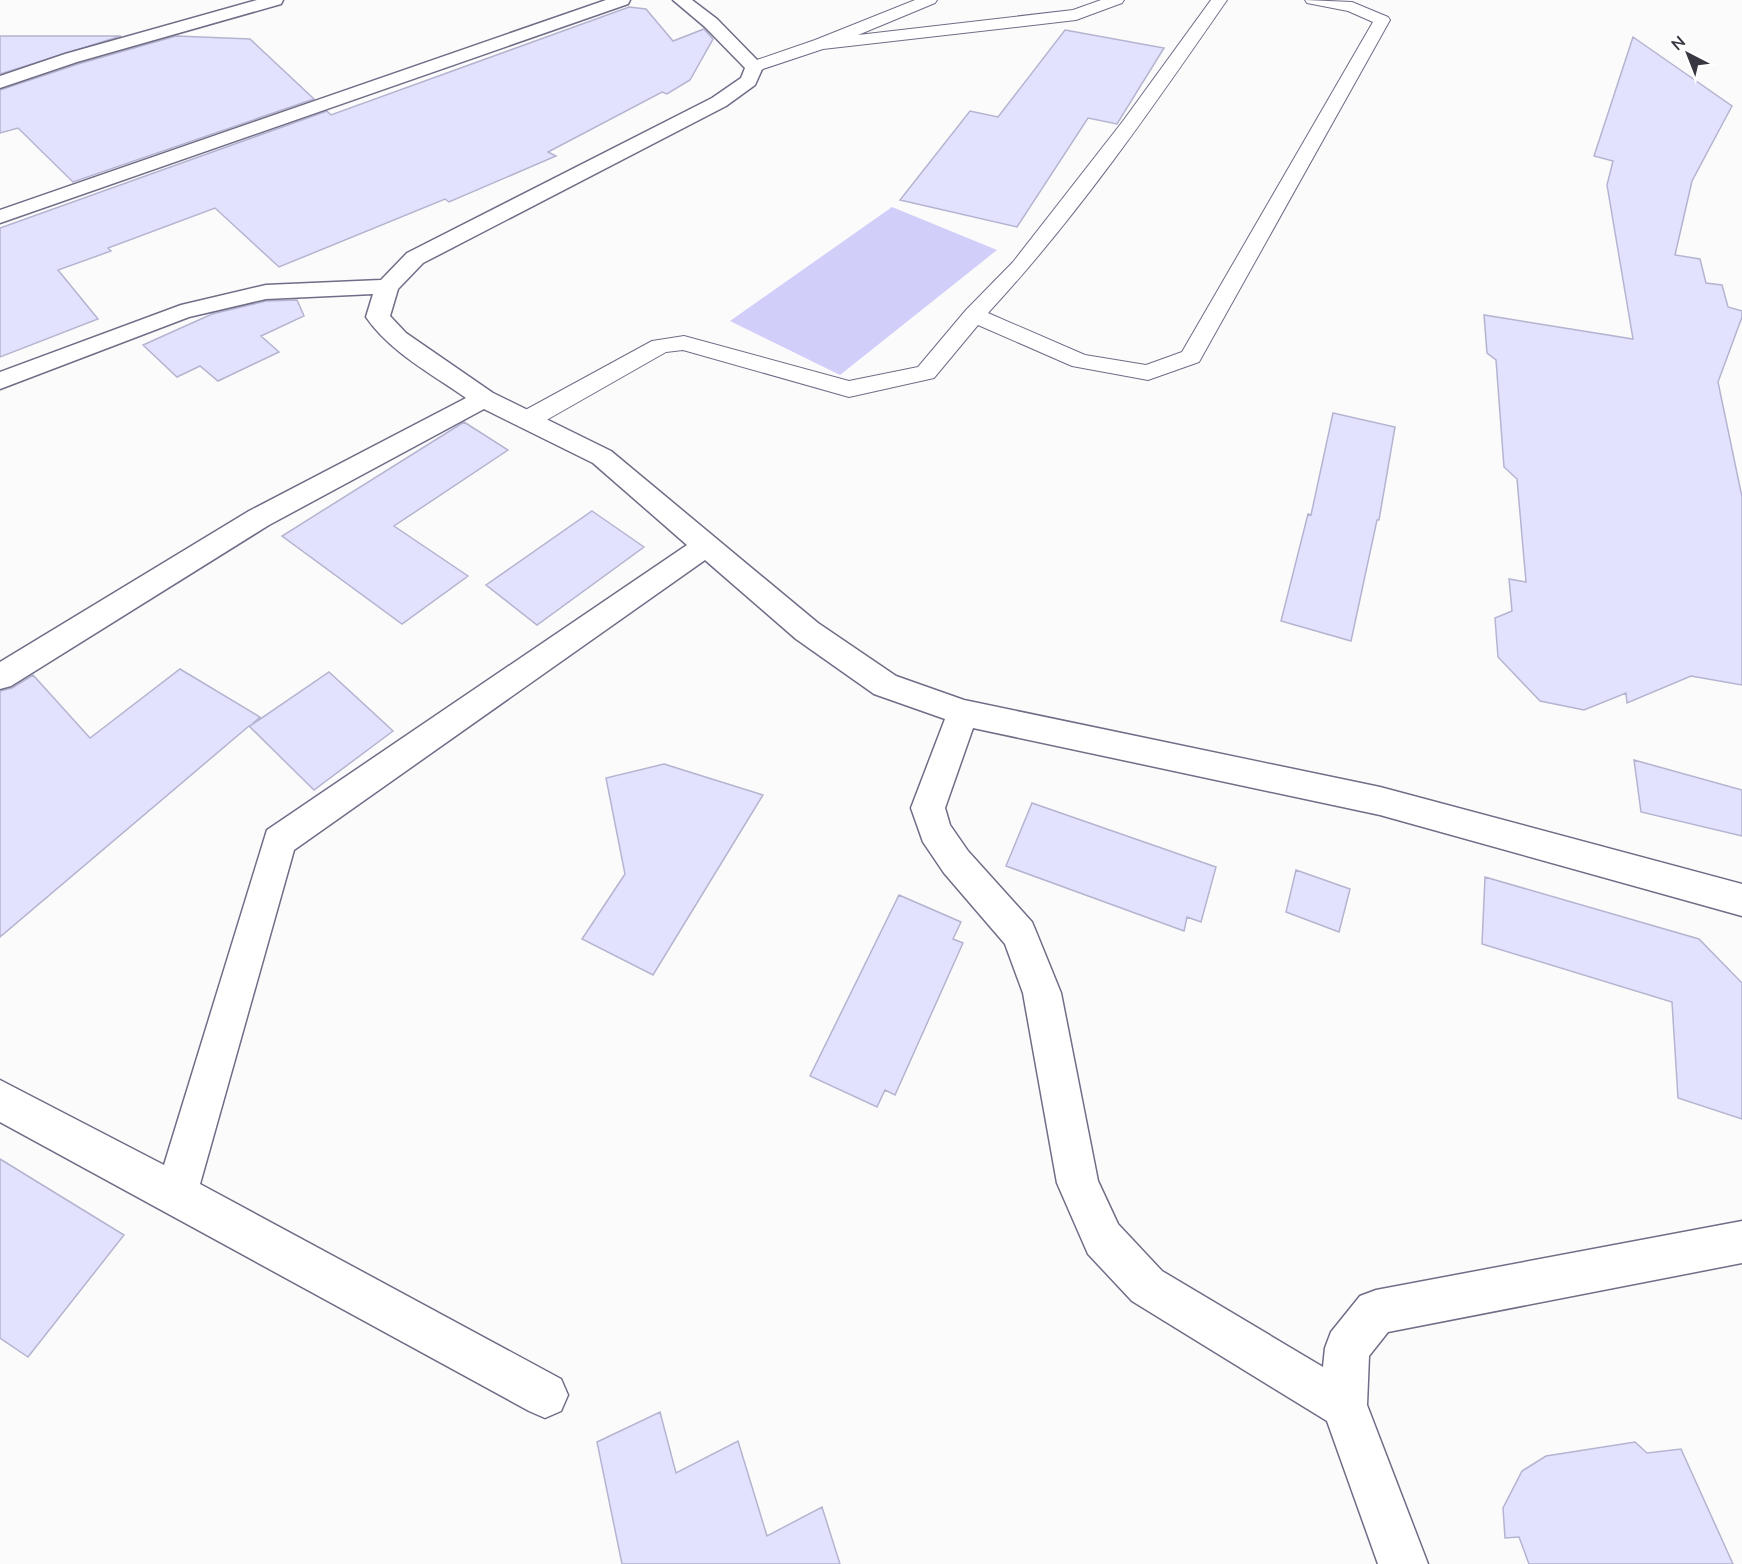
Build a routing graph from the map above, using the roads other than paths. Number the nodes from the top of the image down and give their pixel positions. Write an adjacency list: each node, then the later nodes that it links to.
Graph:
1 (275, 0): 10 (street)
2 (622, 0): 11 (street)
3 (681, 0): 9 (street)
4 (929, 0): 8 (lane)
5 (1116, 0): 8 (lane)
6 (1219, 0): 13 (lane)
7 (1312, 0): 13 (lane)
8 (821, 44): 9 (lane)
9 (754, 67): 12 (street)
10 (0, 82)
11 (0, 217)
12 (387, 287): 14 (street); 15 (street)
13 (974, 315): 16 (lane)
14 (0, 381)
15 (484, 399): 16 (street); 18 (street)
16 (527, 420): 17 (street)
17 (707, 545): 19 (street); 22 (street)
18 (0, 677)
19 (963, 713): 20 (street); 25 (street)
20 (1742, 900)
21 (0, 1100): 22 (street)
22 (176, 1194): 24 (street)
23 (1742, 1242): 25 (street)
24 (544, 1395)
25 (1344, 1405): 26 (street)
26 (1403, 1564)

